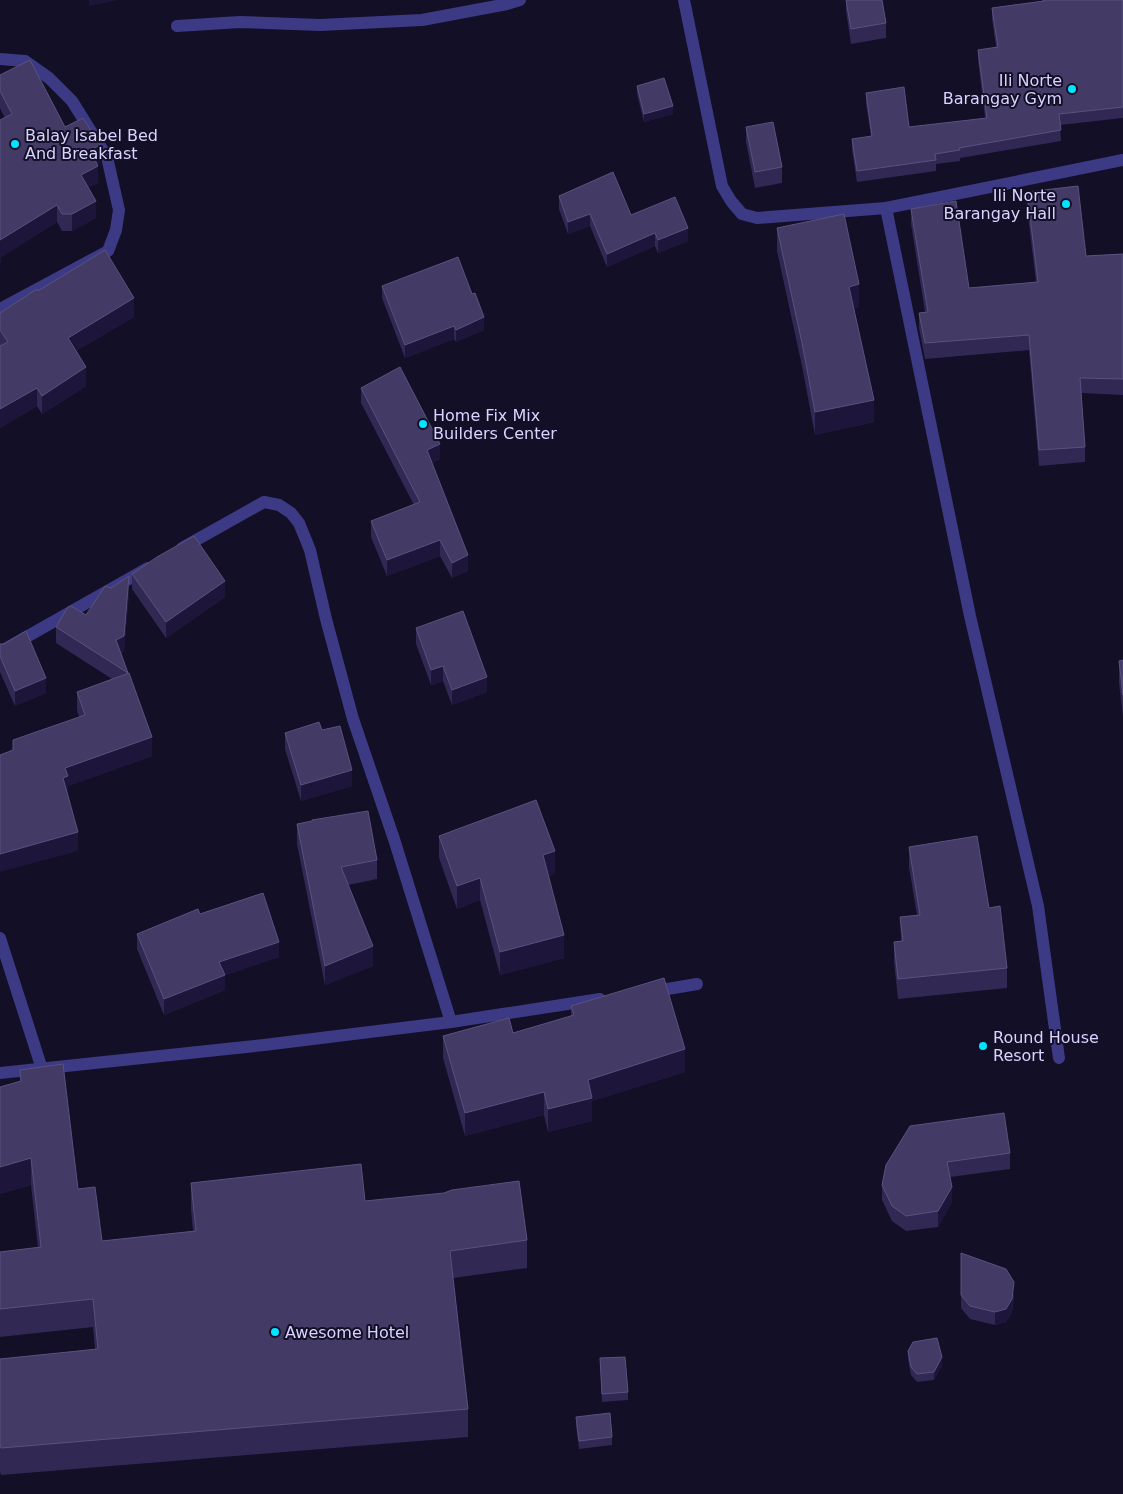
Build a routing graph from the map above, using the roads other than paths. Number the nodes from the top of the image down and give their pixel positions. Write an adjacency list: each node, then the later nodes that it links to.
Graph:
1 (520, 0): 3 (street)
2 (684, 0): 6 (street)
3 (177, 26)
4 (0, 59): 7 (street)
5 (1123, 160): 6 (street)
6 (886, 208): 14 (street)
7 (0, 309)
8 (0, 652): 13 (street)
9 (0, 938): 15 (street)
10 (697, 984): 11 (street)
11 (638, 994)
12 (608, 998): 13 (street)
13 (451, 1022): 15 (street)
14 (1059, 1058)
15 (42, 1069): 16 (street)
16 (0, 1073)

